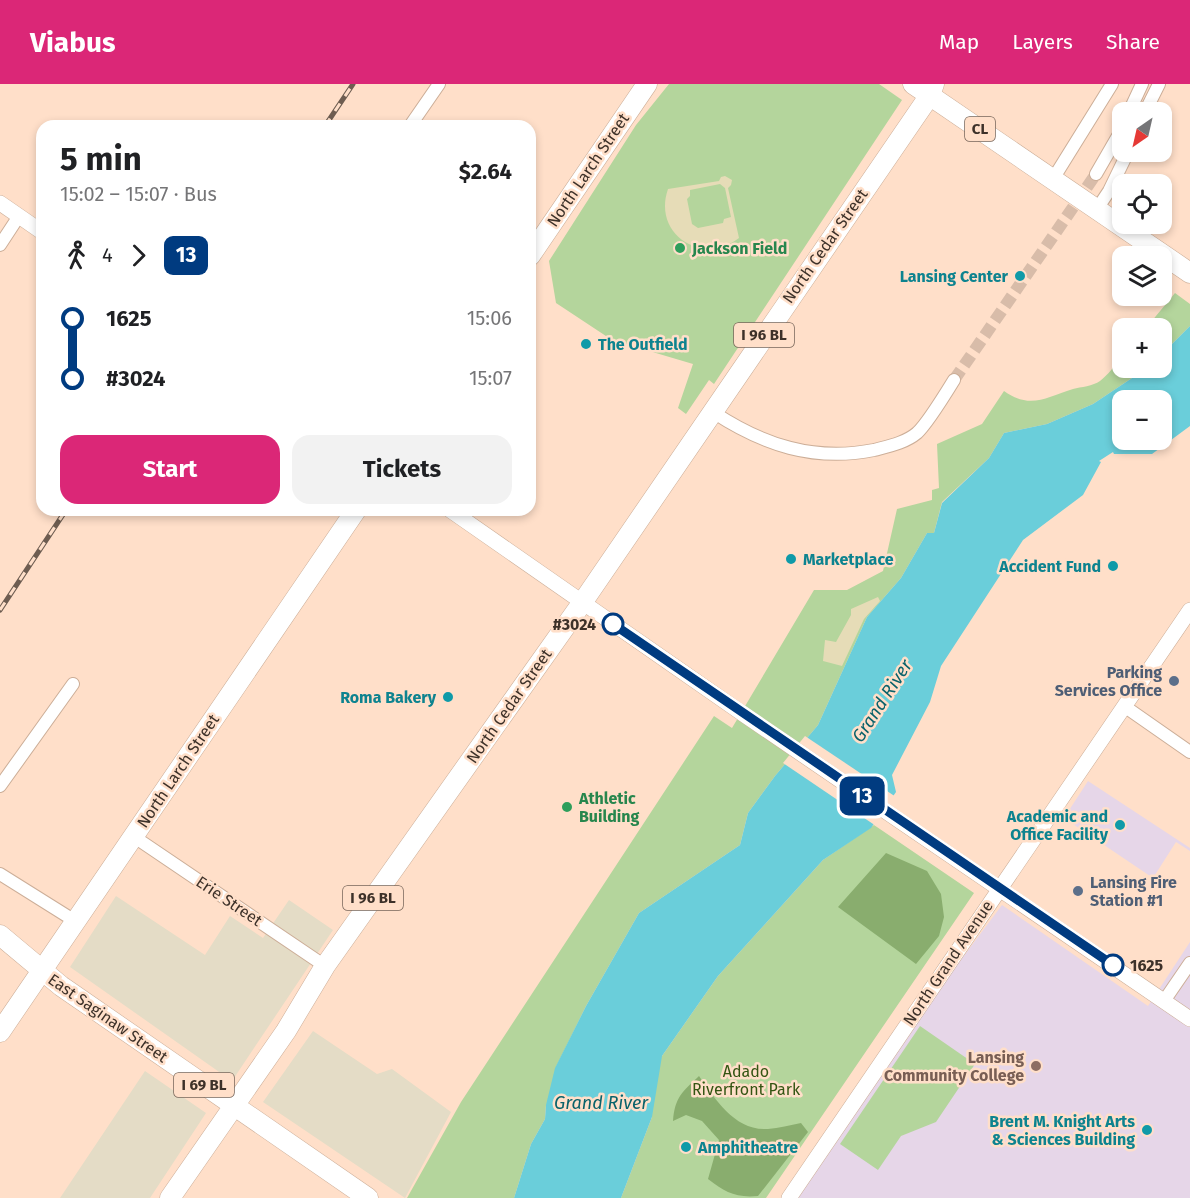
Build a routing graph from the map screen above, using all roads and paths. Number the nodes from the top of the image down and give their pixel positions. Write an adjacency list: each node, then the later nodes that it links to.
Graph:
1 (439, 84): 11 (street)
2 (647, 84): 21 (main road, North Larch Street)
3 (1112, 84): 15 (street)
4 (1136, 84): 8 (street)
5 (1142, 84): 9 (street)
6 (1159, 84): 10 (street)
7 (926, 88): 15 (main road, CL); 24 (main road, North Cedar Street / I 96 BL)
8 (1132, 102)
9 (1133, 102)
10 (1150, 102)
11 (414, 120)
12 (1112, 146): 14 (street)
13 (1123, 162): 17 (street)
14 (1096, 174)
15 (1053, 179): 17 (main road, CL)
16 (0, 203): 18 (street)
17 (1097, 209): 22 (main road, CL)
18 (20, 216): 19 (street); 20 (street)
19 (36, 228)
20 (0, 245)
21 (536, 247)
22 (1190, 273)
23 (954, 380): 24 (street)
24 (713, 411): 27 (main road, North Cedar Street / I 96 BL)
25 (352, 516): 33 (main road, North Larch Street)
26 (459, 516): 27 (street)
27 (582, 603): 35 (street); 39 (main road, North Cedar Street / I 96 BL)
28 (1190, 610): 30 (street, North Grand Avenue)
29 (73, 684): 32 (street)
30 (1124, 706): 31 (street); 35 (street, North Grand Avenue)
31 (1190, 752)
32 (0, 786)
33 (133, 836): 36 (main road, North Larch Street); 39 (street, Erie Street)
34 (0, 874): 36 (street)
35 (999, 888): 41 (street); 47 (street, North Grand Avenue)
36 (75, 921): 40 (main road, North Larch Street)
37 (0, 935): 40 (main road, East Saginaw Street / I 69 BL)
38 (1190, 963): 41 (street)
39 (326, 966): 44 (main road, North Cedar Street / I 96 BL)
40 (42, 971): 43 (main road, North Larch Street); 44 (main road, East Saginaw Street / I 69 BL)
41 (1164, 1001): 42 (street)
42 (1190, 1020)
43 (0, 1032)
44 (234, 1106): 45 (main road, North Cedar Street / I 96 BL); 46 (main road, East Saginaw Street / I 69 BL)
45 (170, 1198)
46 (368, 1198)
47 (789, 1198)

